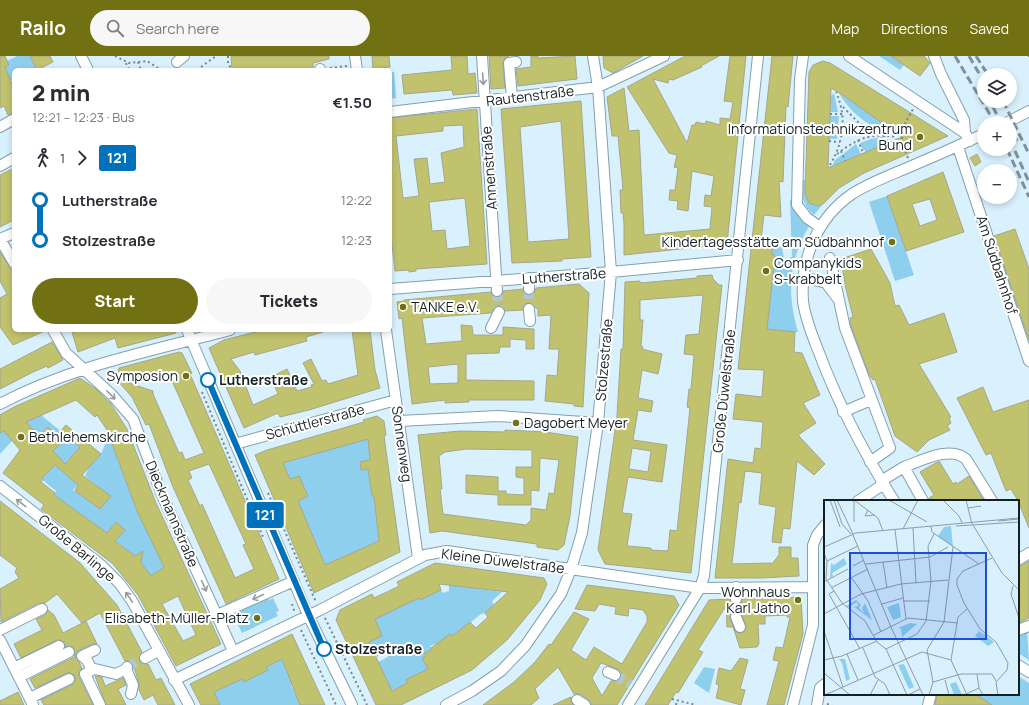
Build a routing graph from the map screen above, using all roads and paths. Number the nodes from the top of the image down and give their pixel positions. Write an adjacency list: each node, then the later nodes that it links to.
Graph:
1 (81, 56): 16 (street)
2 (115, 56): 12 (path)
3 (216, 56): 20 (path)
4 (228, 56): 21 (path)
5 (482, 56): 26 (street, Annenstraße, one-way to 26)
6 (593, 56): 23 (street, Stolzestraße)
7 (664, 56): 23 (street, Rautenstraße)
8 (758, 56): 61 (street, Große Düwelstraße)
9 (802, 56): 56 (street)
10 (849, 56): 27 (street)
11 (934, 56): 41 (street)
12 (125, 62): 13 (path); 17 (path)
13 (138, 62): 18 (path); 19 (path)
14 (516, 62): 25 (street)
15 (356, 64): 22 (path)
16 (87, 68)
17 (128, 68)
18 (140, 68)
19 (158, 68)
20 (200, 68)
21 (231, 68)
22 (327, 68)
23 (598, 87): 25 (street, Rautenstraße); 62 (street, Stolzestraße)
24 (836, 92): 28 (path)
25 (512, 98): 26 (street, Rautenstraße)
26 (485, 102): 29 (street, Rautenstraße); 64 (street, Annenstraße)
27 (918, 102): 41 (street); 51 (path)
28 (842, 106): 32 (path); 36 (path)
29 (392, 112)
30 (1029, 112): 33 (street)
31 (830, 114): 32 (path)
32 (842, 114): 45 (path)
33 (1017, 118)
34 (12, 120): 35 (street)
35 (0, 127)
36 (880, 134): 37 (path); 39 (path)
37 (884, 135): 40 (path); 46 (path)
38 (977, 135): 41 (street)
39 (872, 136): 42 (path); 43 (path)
40 (897, 137)
41 (967, 137): 47 (street)
42 (873, 139)
43 (858, 140): 48 (path); 49 (path)
44 (829, 141): 45 (path)
45 (840, 142): 50 (path)
46 (888, 143)
47 (958, 147): 56 (street); 77 (street, Am Südbahnhof)
48 (841, 151): 50 (path); 53 (path)
49 (863, 153)
50 (836, 154): 54 (path)
51 (908, 158)
52 (12, 159): 55 (street)
53 (845, 161)
54 (830, 165)
55 (0, 166)
56 (820, 227): 63 (street)
57 (12, 233): 58 (street)
58 (0, 239): 60 (street)
59 (830, 258): 67 (street)
60 (12, 260)
61 (738, 260): 62 (street, Lutherstraße); 102 (street, Große Düwelstraße)
62 (611, 272): 64 (street, Lutherstraße); 84 (street, Stolzestraße)
63 (803, 276): 67 (street); 82 (street)
64 (496, 280): 65 (street, Lutherstraße); 66 (street, Annenstraße)
65 (392, 289)
66 (497, 291)
67 (840, 301): 80 (street)
68 (529, 309): 70 (street)
69 (499, 312): 71 (street)
70 (530, 321)
71 (490, 328)
72 (53, 332): 78 (street, Dieckmannstraße)
73 (188, 332): 76 (street)
74 (222, 332): 76 (street)
75 (386, 332): 79 (street, Sonnenweg)
76 (192, 340): 78 (street); 85 (street)
77 (1029, 361)
78 (82, 369): 81 (street); 107 (street, Dieckmannstraße, one-way to 107)
79 (396, 400): 83 (street, Sonnenweg); 85 (street, Schüttlerstraße)
80 (871, 400): 82 (street); 86 (street)
81 (0, 404)
82 (844, 412): 86 (street)
83 (399, 421): 84 (street); 97 (street, Sonnenweg)
84 (598, 423): 99 (street, Stolzestraße)
85 (235, 444): 100 (street)
86 (870, 462): 88 (street)
87 (904, 467): 88 (street); 93 (street); 94 (street)
88 (883, 482): 91 (street); 92 (street)
89 (0, 486): 115 (street, Große Barlinge, one-way to 89)
90 (267, 490): 106 (path)
91 (859, 500)
92 (893, 500)
93 (922, 500)
94 (991, 500)
95 (824, 526): 101 (street)
96 (1029, 553): 98 (street)
97 (418, 558): 99 (street, Kleine Düwelstraße); 106 (street, Kleine Düwelstraße)
98 (1019, 559)
99 (571, 569): 102 (street, Kleine Düwelstraße); 135 (street, Stolzestraße)
100 (294, 581): 107 (street, one-way to 107); 108 (street)
101 (813, 587): 103 (street, Kleine Düwelstraße); 139 (street)
102 (700, 588): 103 (street, Kleine Düwelstraße); 136 (street, Große Düwelstraße)
103 (736, 588): 104 (street)
104 (736, 599)
105 (42, 609): 110 (street)
106 (320, 610): 108 (street, Kleine Düwelstraße); 134 (path)
107 (217, 615): 116 (street, Dieckmannstraße)
108 (308, 615): 116 (street, Kleine Düwelstraße); 133 (street)
109 (1029, 626): 111 (street)
110 (0, 630)
111 (1019, 630)
112 (0, 640): 121 (street)
113 (59, 646): 121 (street)
114 (96, 650): 117 (street)
115 (158, 651): 118 (street); 124 (street, Große Barlinge)
116 (233, 651): 124 (street, Kleine Düwelstraße)
117 (76, 652): 120 (street); 121 (street)
118 (145, 658)
119 (1019, 665): 122 (street)
120 (92, 670): 126 (street); 131 (street)
121 (16, 672): 130 (street)
122 (1029, 672)
123 (69, 679): 130 (street)
124 (174, 680): 132 (street, Große Barlinge)
125 (824, 685): 140 (street)
126 (131, 694)
127 (931, 695): 141 (street)
128 (672, 699): 129 (path)
129 (677, 700): 137 (path); 138 (path)
130 (31, 702)
131 (100, 705)
132 (188, 705)
133 (352, 705)
134 (368, 705)
135 (446, 705)
136 (628, 705)
137 (676, 705)
138 (696, 705)
139 (793, 705)
140 (817, 705)
141 (928, 705)

